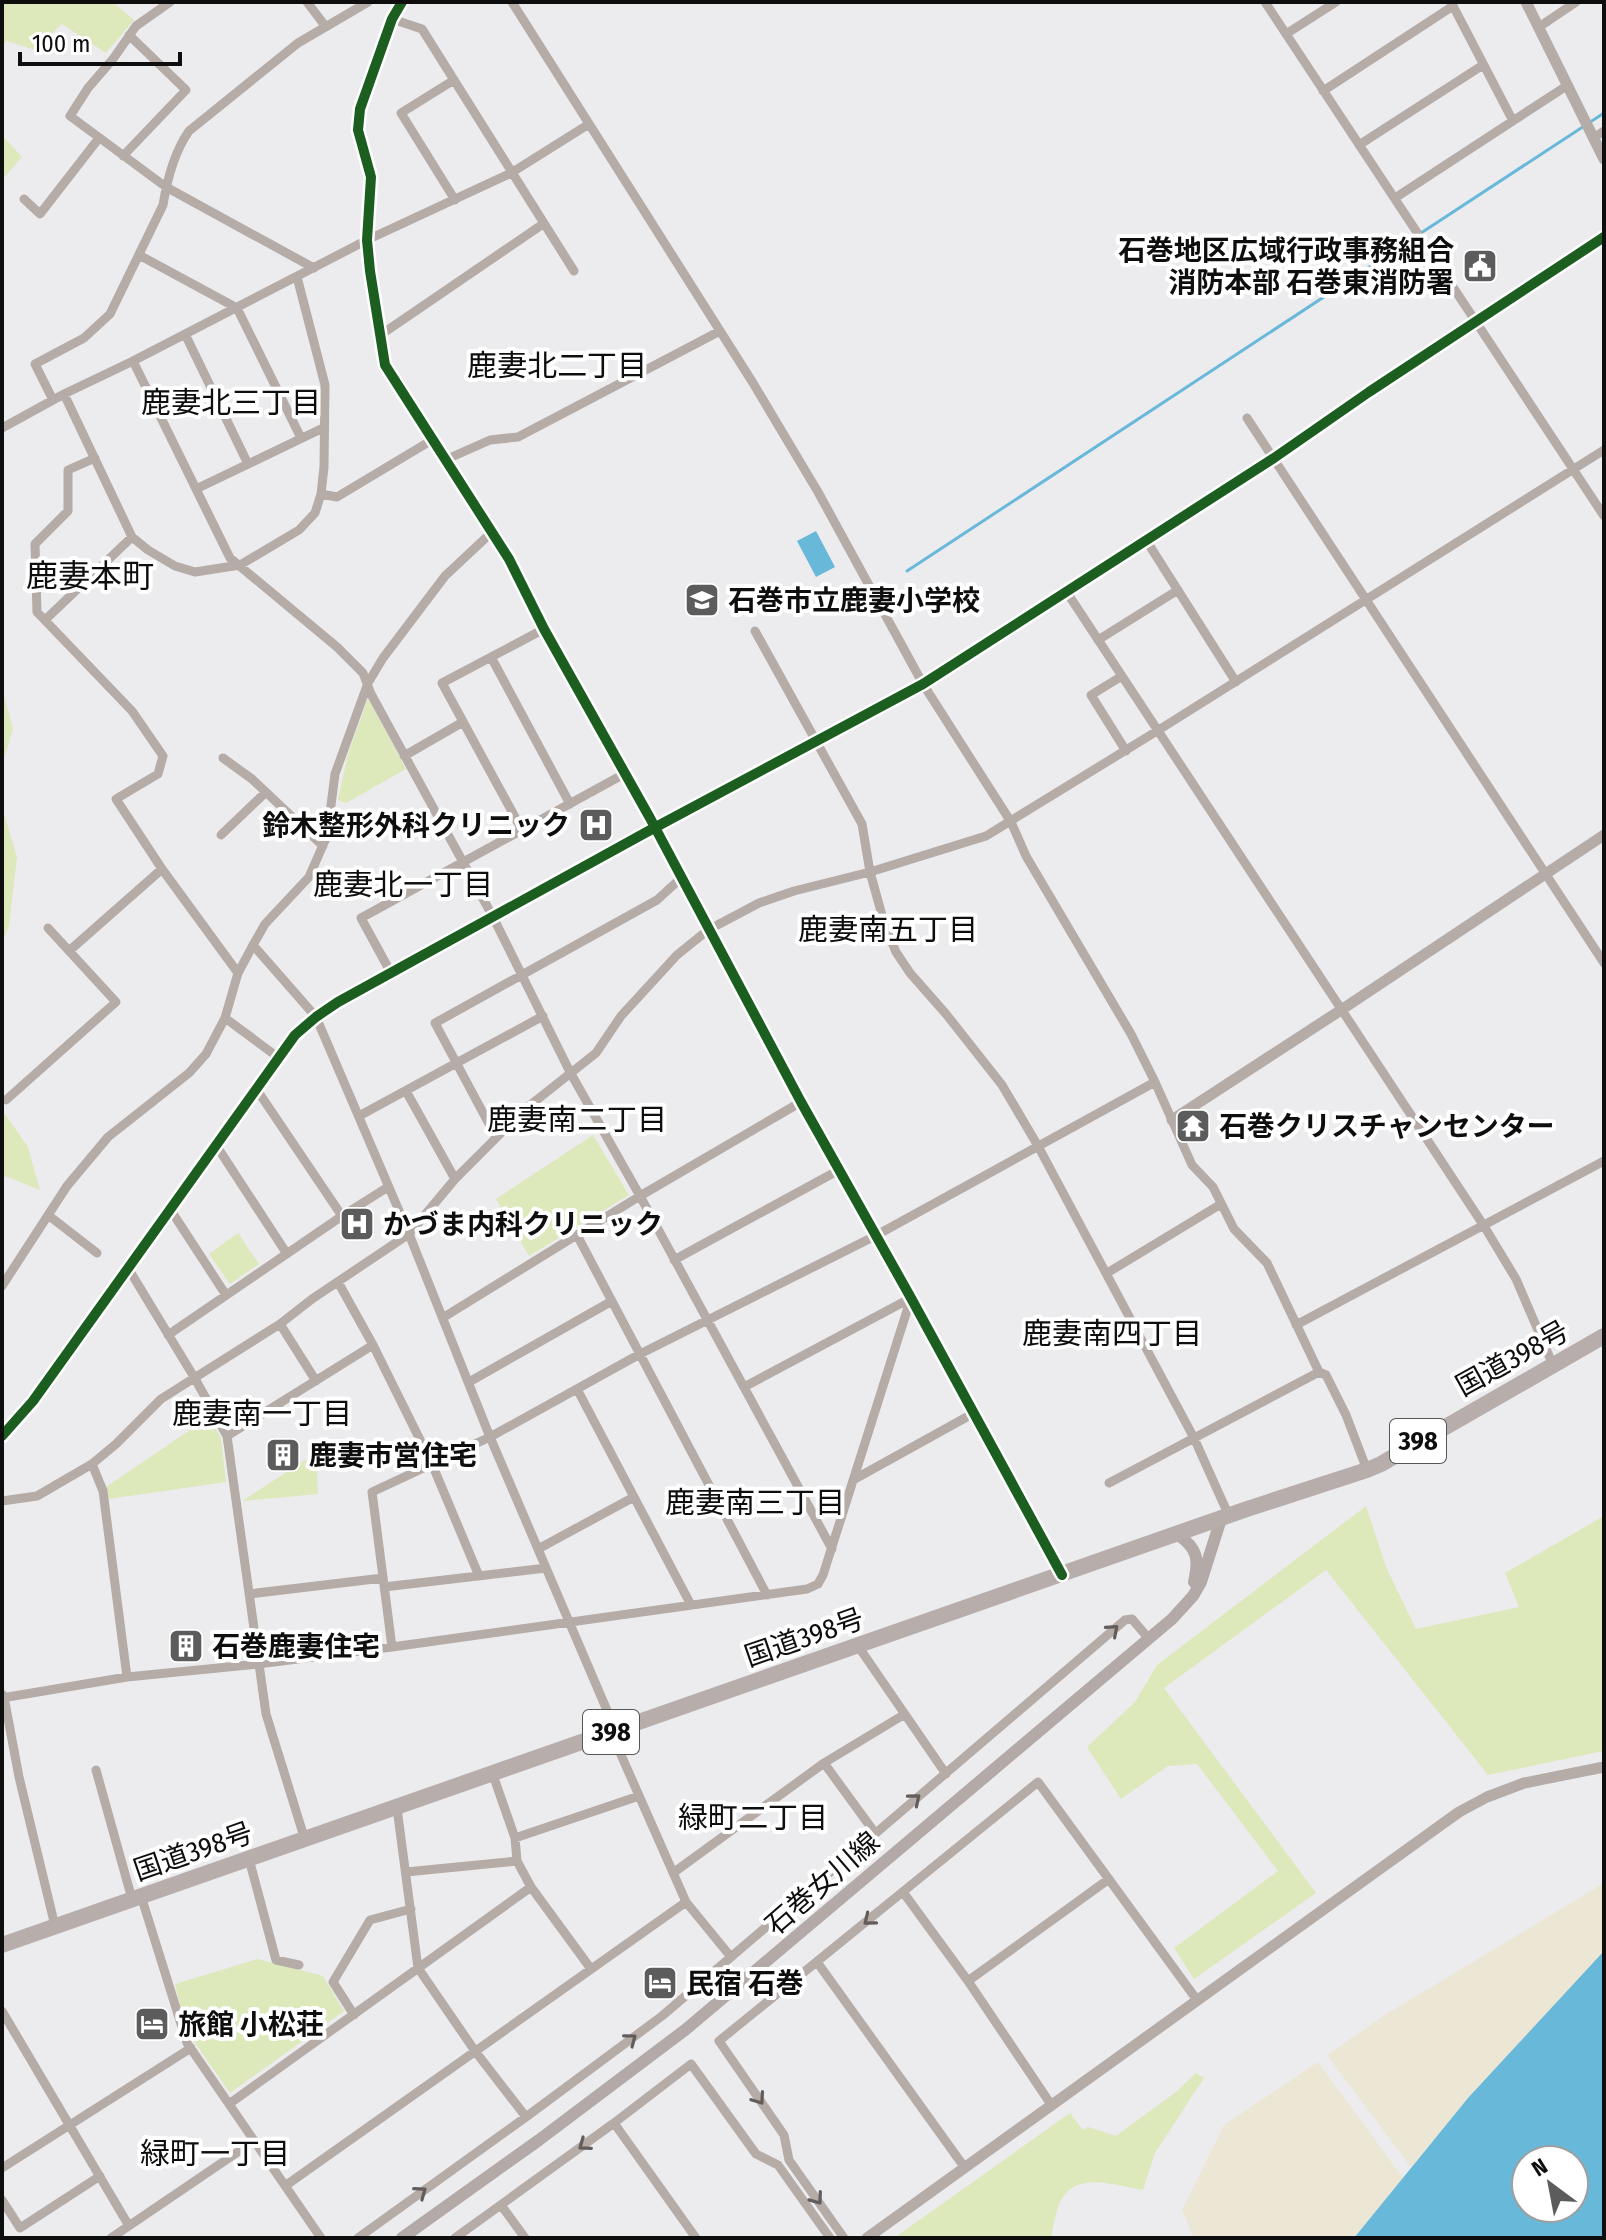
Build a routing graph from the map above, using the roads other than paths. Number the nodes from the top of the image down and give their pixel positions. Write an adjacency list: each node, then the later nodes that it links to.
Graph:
1 (170, 2): 15 (street)
2 (307, 2): 12 (street)
3 (368, 2): 12 (street)
4 (402, 2): 11 (street)
5 (512, 2): 21 (street)
6 (1265, 2): 14 (street)
7 (1336, 2): 14 (street)
8 (1526, 2): 13 (street)
9 (1576, 2): 13 (street)
10 (1452, 4): 16 (street); 19 (street)
11 (392, 19): 17 (street); 35 (street)
12 (326, 27): 29 (street)
13 (1539, 27): 18 (street)
14 (1286, 34): 19 (street)
15 (129, 35): 24 (street); 26 (street)
16 (1483, 65): 20 (street); 25 (street)
17 (454, 80): 28 (street); 32 (street)
18 (1568, 85): 20 (street); 23 (street)
19 (1323, 91): 25 (street)
20 (1513, 121): 30 (street)
21 (589, 124): 28 (street); 42 (street)
22 (1604, 131): 23 (street)
23 (1591, 134): 27 (street)
24 (99, 138): 26 (street); 31 (street)
25 (1359, 145): 30 (street)
26 (123, 156): 29 (street)
27 (1604, 159)
28 (511, 173): 32 (street); 33 (street)
29 (166, 187): 36 (street); 37 (street)
30 (1395, 198): 41 (street)
31 (24, 199)
32 (455, 200): 35 (street)
33 (543, 224): 38 (street); 44 (street)
34 (1604, 237): 41 (street)
35 (367, 240): 37 (street); 44 (street)
36 (139, 255): 40 (street); 47 (street)
37 (314, 268): 39 (street)
38 (574, 271)
39 (297, 277): 40 (street); 50 (street)
40 (237, 308): 43 (street); 51 (street)
41 (1475, 323): 55 (street); 58 (street)
42 (720, 331): 56 (street); 77 (street)
43 (185, 334): 45 (street); 57 (street)
44 (379, 336): 52 (street)
45 (133, 361): 46 (street); 59 (street)
46 (64, 394): 47 (street); 54 (street)
47 (53, 400): 49 (street)
48 (1247, 418): 55 (street)
49 (2, 428)
50 (323, 428): 51 (street); 60 (street)
51 (301, 438): 57 (street)
52 (432, 440): 56 (street); 60 (street)
53 (1604, 450): 58 (street)
54 (95, 458): 63 (street); 69 (street)
55 (1274, 458): 64 (street); 68 (street)
56 (445, 460): 62 (street)
57 (248, 464): 59 (street)
58 (1573, 470): 61 (street); 68 (street)
59 (196, 489): 65 (street)
60 (321, 494): 65 (street)
61 (1604, 516)
62 (492, 532): 70 (street); 76 (street)
63 (132, 537): 65 (street); 69 (street)
64 (1146, 540): 66 (street); 67 (street)
65 (240, 565): 76 (street)
66 (1178, 590): 72 (street); 75 (street)
67 (1066, 591): 72 (street); 77 (street)
68 (1366, 600): 75 (street); 96 (street)
69 (45, 620): 94 (street)
70 (544, 629): 73 (street); 84 (street)
71 (755, 631): 80 (street)
72 (1098, 640): 74 (street)
73 (491, 657): 78 (street); 86 (street)
74 (1122, 676): 79 (street); 81 (street)
75 (1236, 682): 79 (street)
76 (368, 683): 82 (street); 92 (street)
77 (923, 684): 80 (street); 87 (street)
78 (463, 722): 82 (street); 89 (street)
79 (1157, 731): 81 (street); 107 (street)
80 (817, 741): 88 (street); 95 (street)
81 (1126, 751): 87 (street)
82 (404, 756): 93 (street)
83 (223, 758): 85 (street)
84 (624, 774): 86 (street); 88 (street)
85 (266, 792): 90 (street); 92 (street)
86 (570, 804): 89 (street)
87 (1011, 822): 95 (street); 114 (street)
88 (654, 828): 97 (street); 98 (street)
89 (522, 830): 93 (street)
90 (221, 835)
91 (1604, 835): 96 (street)
92 (323, 846): 101 (street)
93 (462, 863): 98 (street); 105 (street)
94 (162, 869): 102 (street); 104 (street)
95 (870, 872): 100 (street); 123 (street)
96 (1545, 873): 103 (street); 107 (street)
97 (681, 878): 100 (street); 106 (street)
98 (493, 917): 105 (street); 106 (street)
99 (48, 928): 102 (street)
100 (708, 930): 113 (street); 118 (street)
101 (253, 945): 104 (street); 109 (street)
102 (69, 951): 117 (street)
103 (1604, 963)
104 (238, 973): 110 (street)
105 (391, 973): 109 (street)
106 (523, 976): 108 (street); 112 (street)
107 (1341, 1010): 120 (street); 133 (street)
108 (543, 1016): 112 (street); 113 (street)
109 (316, 1017): 111 (street); 119 (street)
110 (225, 1018): 111 (street); 131 (street)
111 (279, 1058): 115 (street)
112 (456, 1063): 116 (street); 121 (street)
113 (570, 1072): 121 (street); 128 (street)
114 (1155, 1082): 120 (street); 123 (street)
115 (257, 1090): 122 (street); 132 (street)
116 (406, 1091): 119 (street); 126 (street)
117 (6, 1100)
118 (801, 1102): 125 (street); 128 (street)
119 (359, 1116): 127 (street)
120 (1172, 1120): 129 (street)
121 (496, 1137): 126 (street)
122 (216, 1145): 130 (street); 138 (street)
123 (1038, 1146): 136 (street); 141 (street)
124 (1604, 1161): 133 (street)
125 (839, 1170): 136 (street); 139 (street)
126 (455, 1179): 134 (street)
127 (388, 1187): 132 (street); 134 (street)
128 (640, 1196): 135 (street); 139 (street)
129 (1221, 1204): 141 (street); 150 (street)
130 (170, 1209): 140 (street); 144 (street)
131 (48, 1215): 137 (street); 143 (street)
132 (342, 1216): 138 (street)
133 (1484, 1226): 150 (street); 155 (street)
134 (409, 1234): 142 (street); 147 (street)
135 (577, 1235): 146 (street); 147 (street)
136 (875, 1236): 145 (street); 148 (street)
137 (97, 1253)
138 (287, 1254): 144 (street)
139 (674, 1260): 148 (street)
140 (128, 1268): 151 (street); 163 (street)
141 (1107, 1273): 166 (street)
142 (338, 1282): 149 (street); 153 (street)
143 (2, 1286)
144 (226, 1295): 151 (street)
145 (911, 1298): 160 (street); 162 (street); 170 (street)
146 (612, 1301): 154 (street); 159 (street)
147 (444, 1317): 159 (street)
148 (706, 1321): 154 (street); 160 (street)
149 (280, 1324): 157 (street); 158 (street)
150 (1296, 1325): 156 (street)
151 (168, 1335): 157 (street)
152 (1604, 1336): 155 (highway, 国道398号 / 398)
153 (373, 1345): 158 (street); 168 (street)
154 (640, 1354): 161 (street); 183 (street)
155 (1553, 1365): 169 (highway, 国道398号 / 398)
156 (1319, 1372): 166 (street); 169 (street)
157 (194, 1377): 164 (street); 167 (street)
158 (316, 1381): 164 (street)
159 (469, 1382): 165 (street)
160 (744, 1387): 177 (street)
161 (577, 1389): 165 (street); 172 (street)
162 (974, 1413): 170 (street); 179 (street)
163 (2, 1436)
164 (227, 1436): 182 (street)
165 (490, 1437): 168 (street); 176 (street)
166 (1194, 1438): 171 (street); 174 (street)
167 (92, 1464): 173 (street); 191 (street)
168 (432, 1464): 180 (street); 181 (street)
169 (1367, 1470): 174 (highway, 国道398号 / 398)
170 (853, 1480): 177 (street)
171 (1109, 1483)
172 (634, 1497): 176 (street); 184 (street)
173 (2, 1501)
174 (1225, 1518): 175 (highway, 国道398号 / 398); 185 (main road, 石巻女川線)
175 (1178, 1535): 179 (highway, 国道398号 / 398); 185 (main road)
176 (538, 1549): 178 (street)
177 (832, 1549): 183 (street)
178 (546, 1568): 180 (street); 186 (street)
179 (1062, 1575): 188 (highway, 国道398号 / 398)
180 (479, 1576): 181 (street)
181 (384, 1582): 182 (street); 189 (street)
182 (249, 1594): 190 (street)
183 (767, 1595): 184 (street)
184 (691, 1605): 186 (street)
185 (1184, 1607): 187 (main road, 石巻女川線)
186 (570, 1621): 189 (street); 194 (street)
187 (1149, 1639): 198 (street, one-way to 187); 244 (main road, 石巻女川線)
188 (858, 1646): 193 (street); 194 (highway, 国道398号 / 398)
189 (392, 1647): 190 (street)
190 (258, 1664): 191 (street); 204 (street)
191 (127, 1677): 192 (street)
192 (3, 1696): 215 (street)
193 (905, 1714): 195 (street); 198 (street)
194 (612, 1732): 199 (highway, 国道398号 / 398); 200 (street)
195 (824, 1763): 202 (street); 208 (street)
196 (1604, 1767): 223 (street)
197 (96, 1770): 212 (street)
198 (946, 1774): 202 (street, one-way to 198)
199 (493, 1775): 201 (highway, 国道398号 / 398); 203 (street)
200 (639, 1796): 203 (street); 208 (street)
201 (397, 1808): 204 (highway, 国道398号 / 398); 207 (street)
202 (875, 1833): 217 (street)
203 (515, 1838): 206 (street)
204 (305, 1840): 205 (highway, 国道398号 / 398)
205 (249, 1859): 212 (highway, 国道398号 / 398); 219 (street)
206 (517, 1861): 207 (street); 210 (street)
207 (406, 1872): 214 (street)
208 (673, 1873): 213 (street)
209 (1109, 1879): 211 (street); 222 (street); 223 (street)
210 (531, 1887): 220 (street); 221 (street)
211 (903, 1892): 218 (street, one-way to 218); 222 (street)
212 (136, 1898): 215 (highway, 国道398号 / 398); 226 (street)
213 (686, 1902): 217 (street); 221 (street)
214 (411, 1909): 220 (street); 225 (street)
215 (55, 1926): 216 (highway, 国道398号 / 398)
216 (2, 1945)
217 (731, 1957): 230 (street, one-way to 217)
218 (817, 1962): 235 (street); 249 (street, one-way to 249)
219 (299, 1965)
220 (418, 1968): 225 (street); 227 (street)
221 (591, 1969): 227 (street)
222 (968, 1981): 229 (street)
223 (1197, 2000): 229 (street)
224 (2, 2011): 232 (street)
225 (354, 2015): 228 (street)
226 (191, 2048): 228 (street); 232 (street)
227 (475, 2051): 230 (street); 237 (street)
228 (229, 2104): 233 (street)
229 (1052, 2106): 235 (street)
230 (526, 2117): 243 (street, one-way to 230)
231 (614, 2123): 239 (street, one-way to 239); 247 (street); 248 (street)
232 (68, 2124): 234 (street); 236 (street)
233 (254, 2141): 237 (street); 240 (street)
234 (2, 2167)
235 (965, 2168): 250 (street)
236 (100, 2176): 238 (street); 240 (street)
237 (285, 2186): 242 (street)
238 (2, 2200)
239 (501, 2205): 245 (street); 246 (street)
240 (129, 2226): 241 (street)
241 (111, 2238)
242 (321, 2238)
243 (358, 2238)
244 (402, 2238)
245 (455, 2238)
246 (525, 2238)
247 (696, 2238)
248 (830, 2238)
249 (844, 2238)
250 (867, 2238)

